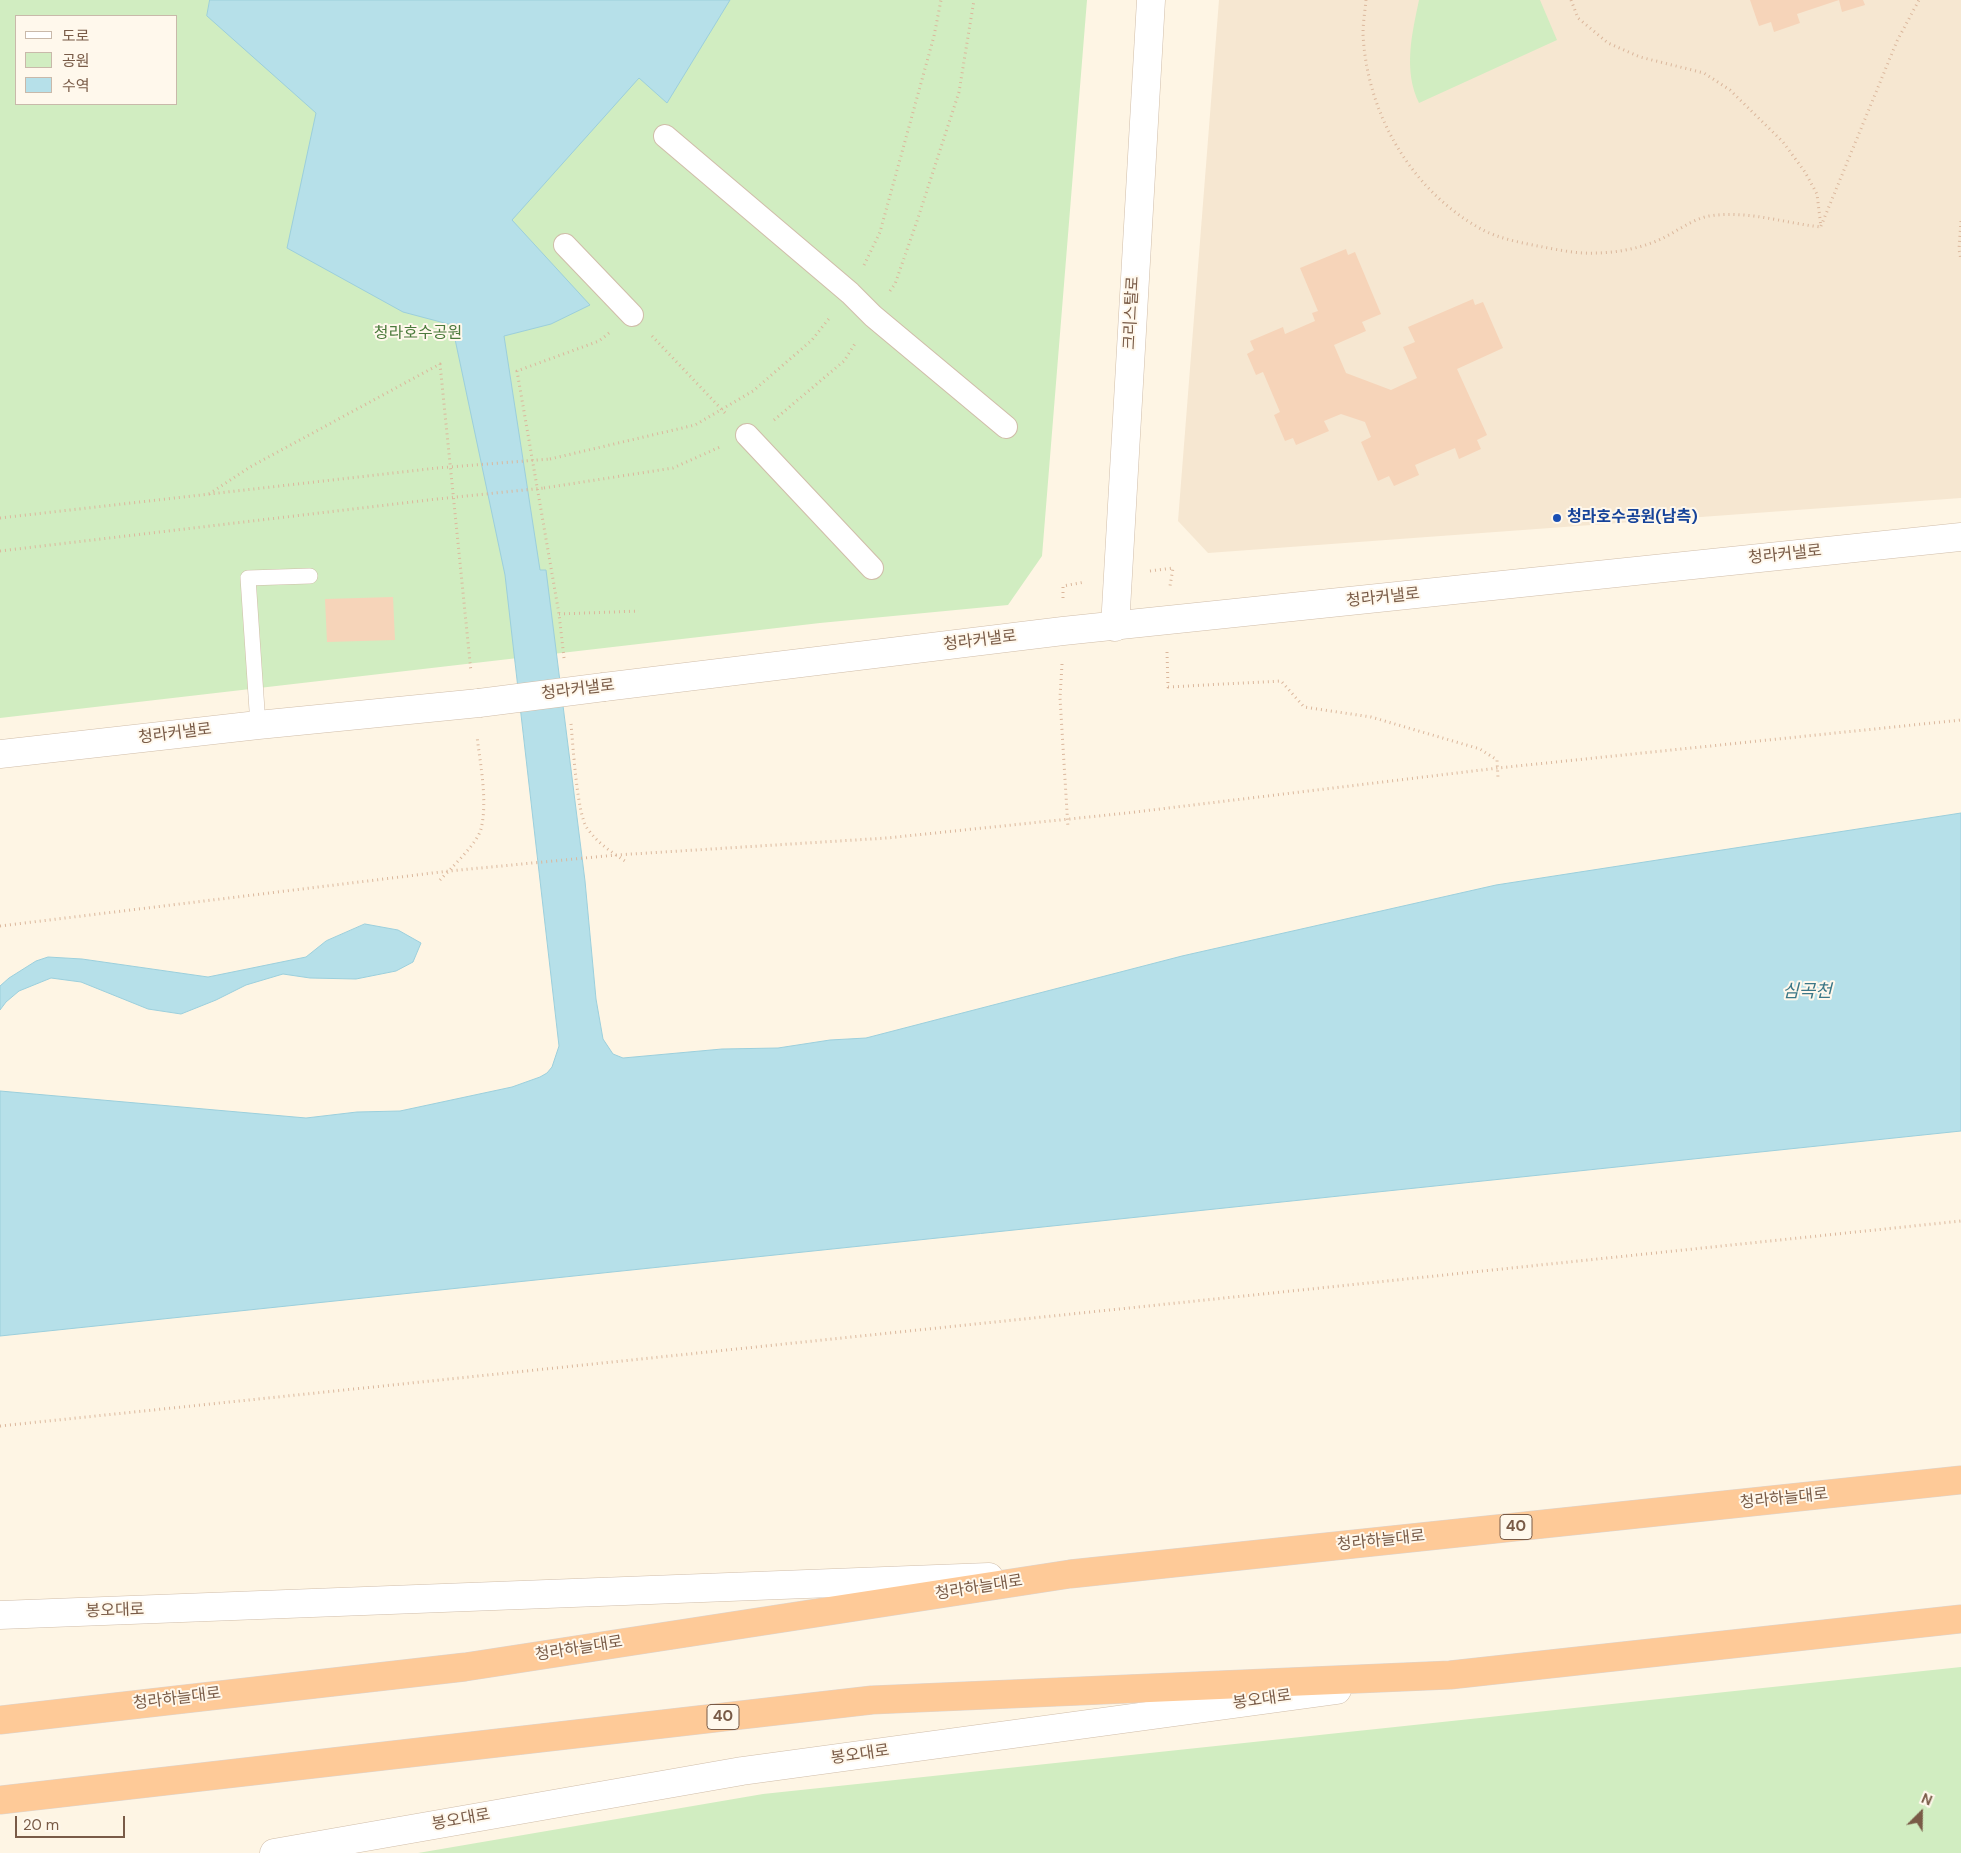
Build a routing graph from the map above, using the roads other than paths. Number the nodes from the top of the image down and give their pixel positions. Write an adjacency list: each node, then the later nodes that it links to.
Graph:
1 (1151, 0): 10 (street, 크리스탈로)
2 (665, 136): 5 (street)
3 (565, 244): 4 (street)
4 (632, 315)
5 (1006, 427)
6 (747, 435): 8 (street)
7 (1961, 537): 10 (street, 청라커낼로)
8 (872, 568)
9 (310, 576): 11 (lane)
10 (1115, 627): 11 (street, 청라커낼로, bridge)
11 (258, 725): 12 (street, 청라커낼로)
12 (0, 754)
13 (1961, 1480): 14 (highway, 청라하늘대로 / 40)
14 (1070, 1574): 15 (street, 봉오대로 / 40); 18 (highway, 청라하늘대로 / 40)
15 (0, 1615)
16 (1961, 1620): 17 (highway, 40)
17 (1450, 1675): 19 (highway, 40); 20 (street, 봉오대로 / 40)
18 (0, 1720)
19 (0, 1800)
20 (274, 1853)

